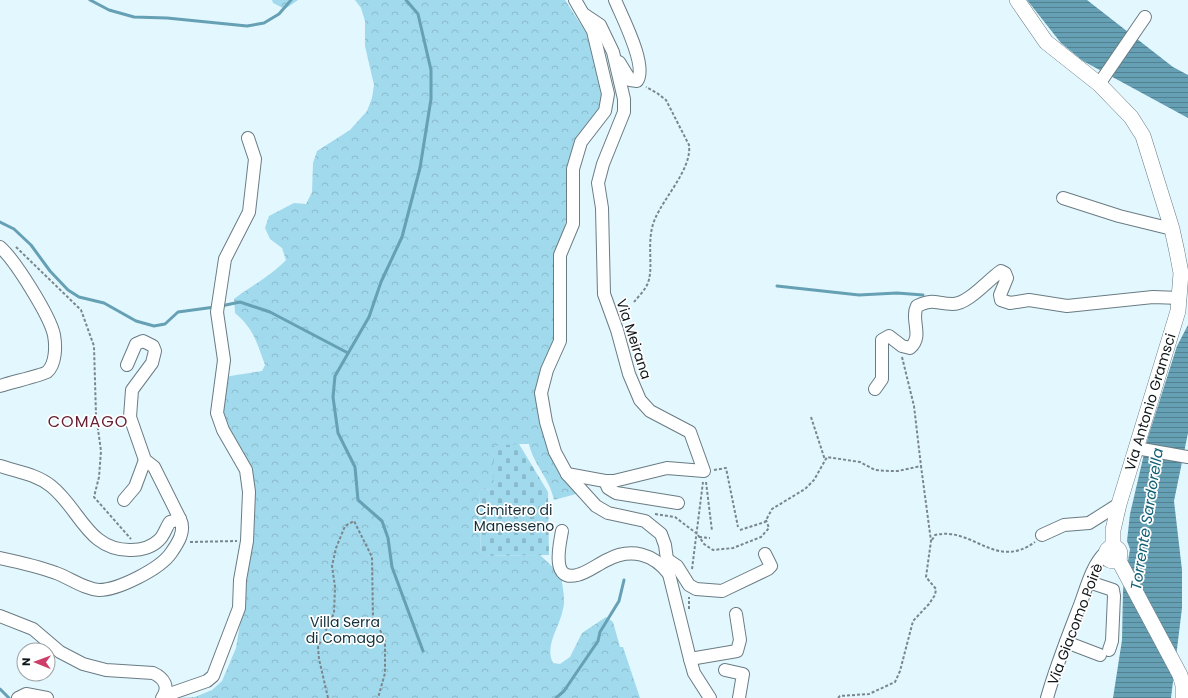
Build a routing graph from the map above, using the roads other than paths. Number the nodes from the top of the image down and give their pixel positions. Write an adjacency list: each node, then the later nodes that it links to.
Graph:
1 (575, 0): 4 (street)
2 (615, 0): 6 (street, Via Meirana)
3 (1017, 0): 7 (main road, Via Antonio Gramsci)
4 (583, 13): 6 (street, Via Meirana); 20 (street)
5 (1144, 17): 7 (street)
6 (612, 52): 21 (street, Via Meirana)
7 (1101, 81): 10 (main road, Via Antonio Gramsci)
8 (248, 138): 39 (street)
9 (1063, 198): 10 (street)
10 (1172, 229): 12 (main road, Via Antonio Gramsci)
11 (0, 247): 14 (street)
12 (1180, 298): 15 (street); 16 (main road, Via Antonio Gramsci)
13 (127, 365): 18 (street)
14 (0, 386)
15 (875, 389)
16 (1139, 448): 17 (street); 24 (main road, Via Antonio Gramsci)
17 (1188, 457)
18 (145, 460): 22 (street); 25 (street)
19 (0, 466): 25 (street)
20 (567, 474): 21 (street); 31 (street)
21 (605, 481): 23 (street)
22 (124, 500)
23 (678, 503)
24 (1118, 504): 27 (street); 29 (main road)
25 (180, 519): 30 (street)
26 (562, 530): 32 (street)
27 (1042, 535)
28 (765, 554): 31 (street)
29 (1115, 557): 33 (street, Via Giacomo Poirè); 45 (main road)
30 (0, 558)
31 (668, 560): 32 (street)
32 (669, 574): 37 (street)
33 (1089, 582): 36 (street, Via Giacomo Poirè); 36 (street)
34 (736, 614): 37 (street)
35 (0, 616): 39 (street)
36 (1066, 642): 44 (street, Via Giacomo Poirè)
37 (690, 659): 42 (street)
38 (725, 670): 43 (street)
39 (163, 697)
40 (18, 698): 41 (street)
41 (47, 698)
42 (710, 698)
43 (739, 698)
44 (1047, 698)
45 (1182, 698)

